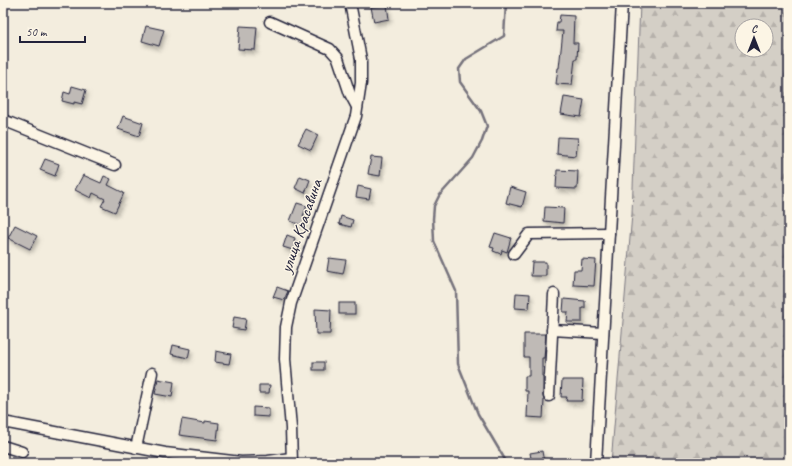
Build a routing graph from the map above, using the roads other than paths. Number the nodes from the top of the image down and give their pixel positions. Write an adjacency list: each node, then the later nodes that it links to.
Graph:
1 (350, 3): 4 (street, улица Красавина)
2 (622, 3): 7 (street)
3 (270, 22): 4 (street)
4 (357, 107): 19 (street, улица Красавина)
5 (3, 120): 6 (street)
6 (115, 165)
7 (609, 233): 8 (street); 11 (street)
8 (514, 254)
9 (554, 294): 10 (street)
10 (552, 330): 11 (street); 13 (street)
11 (603, 333): 20 (street)
12 (152, 373): 16 (street)
13 (549, 396)
14 (3, 422): 16 (street)
15 (3, 446): 17 (street)
16 (136, 448): 18 (street)
17 (22, 452)
18 (162, 458): 19 (street)
19 (291, 460)
20 (596, 463)

